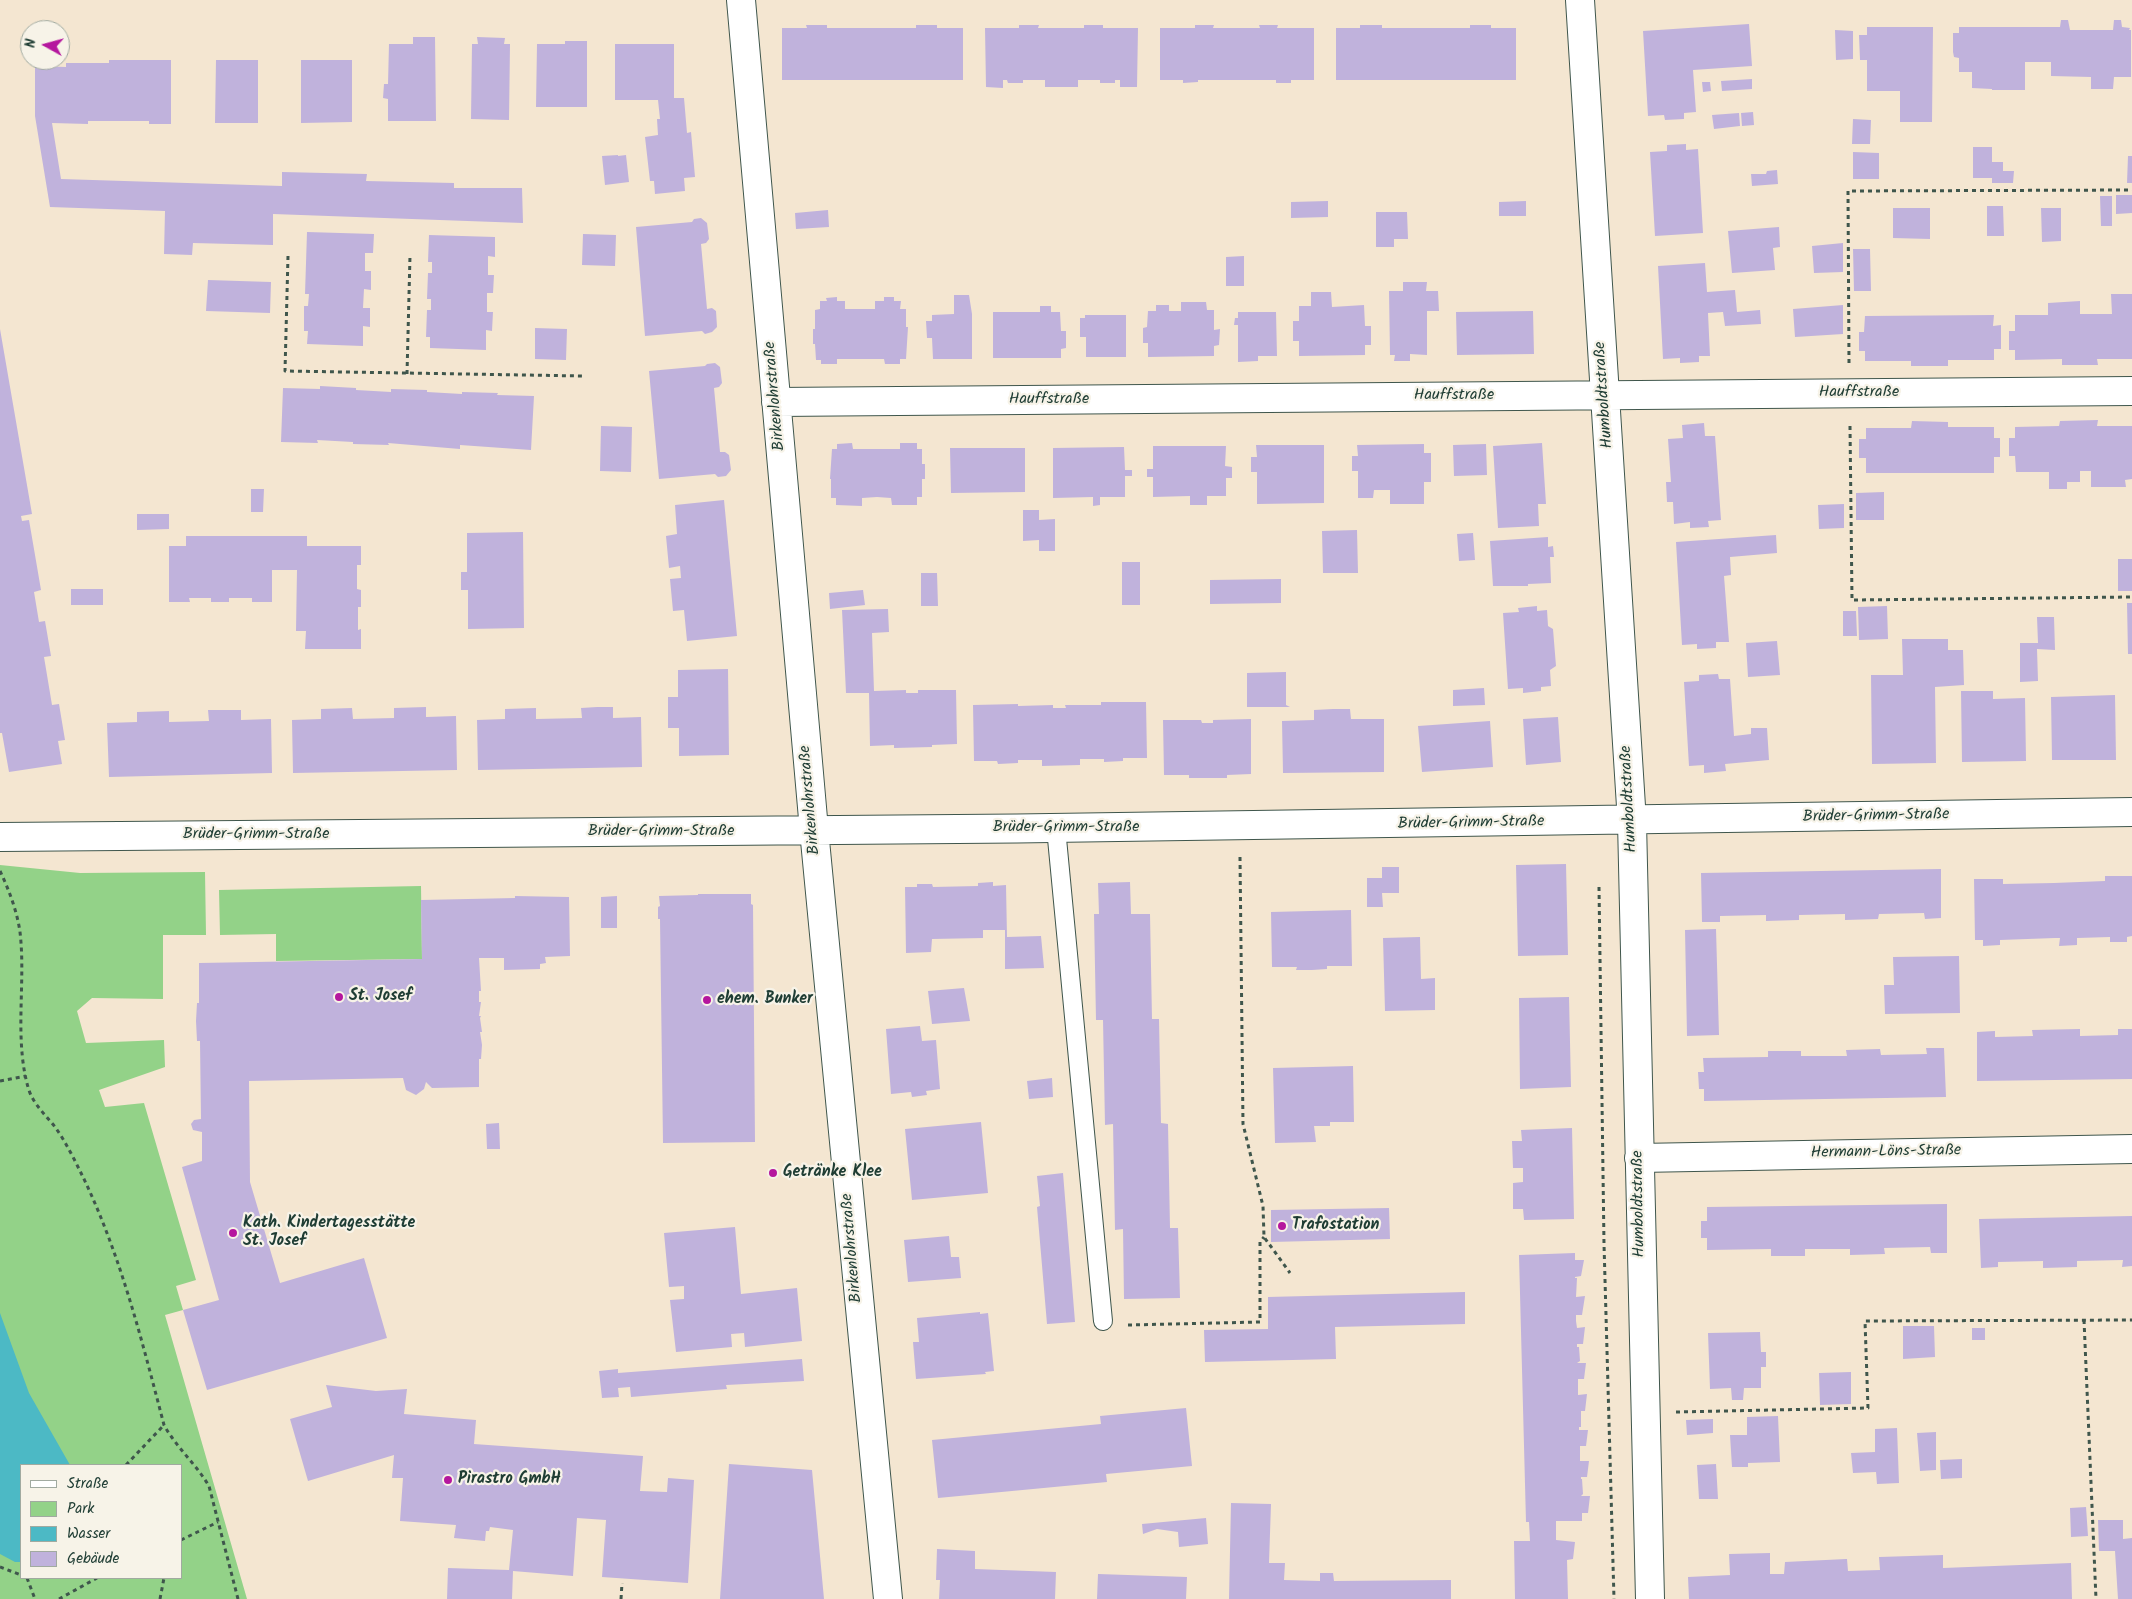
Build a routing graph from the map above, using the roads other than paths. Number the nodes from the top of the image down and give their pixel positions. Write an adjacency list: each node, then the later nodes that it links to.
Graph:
1 (741, 0): 5 (street, Birkenlohrstraße)
2 (1580, 0): 4 (street, Humboldtstraße)
3 (2132, 391): 4 (street, Hauffstraße)
4 (1605, 395): 5 (street, Hauffstraße); 7 (street, Humboldtstraße)
5 (776, 402): 9 (street, Birkenlohrstraße)
6 (2132, 812): 7 (street, Brüder-Grimm-Straße)
7 (1632, 822): 8 (street, Brüder-Grimm-Straße); 12 (street, Humboldtstraße)
8 (1056, 828): 9 (street, Brüder-Grimm-Straße); 13 (lane)
9 (814, 830): 10 (street, Brüder-Grimm-Straße); 14 (street, Birkenlohrstraße)
10 (0, 837)
11 (2132, 1149): 12 (street, Hermann-Löns-Straße)
12 (1639, 1158): 15 (street, Humboldtstraße)
13 (1103, 1321)
14 (888, 1599)
15 (1650, 1599)

